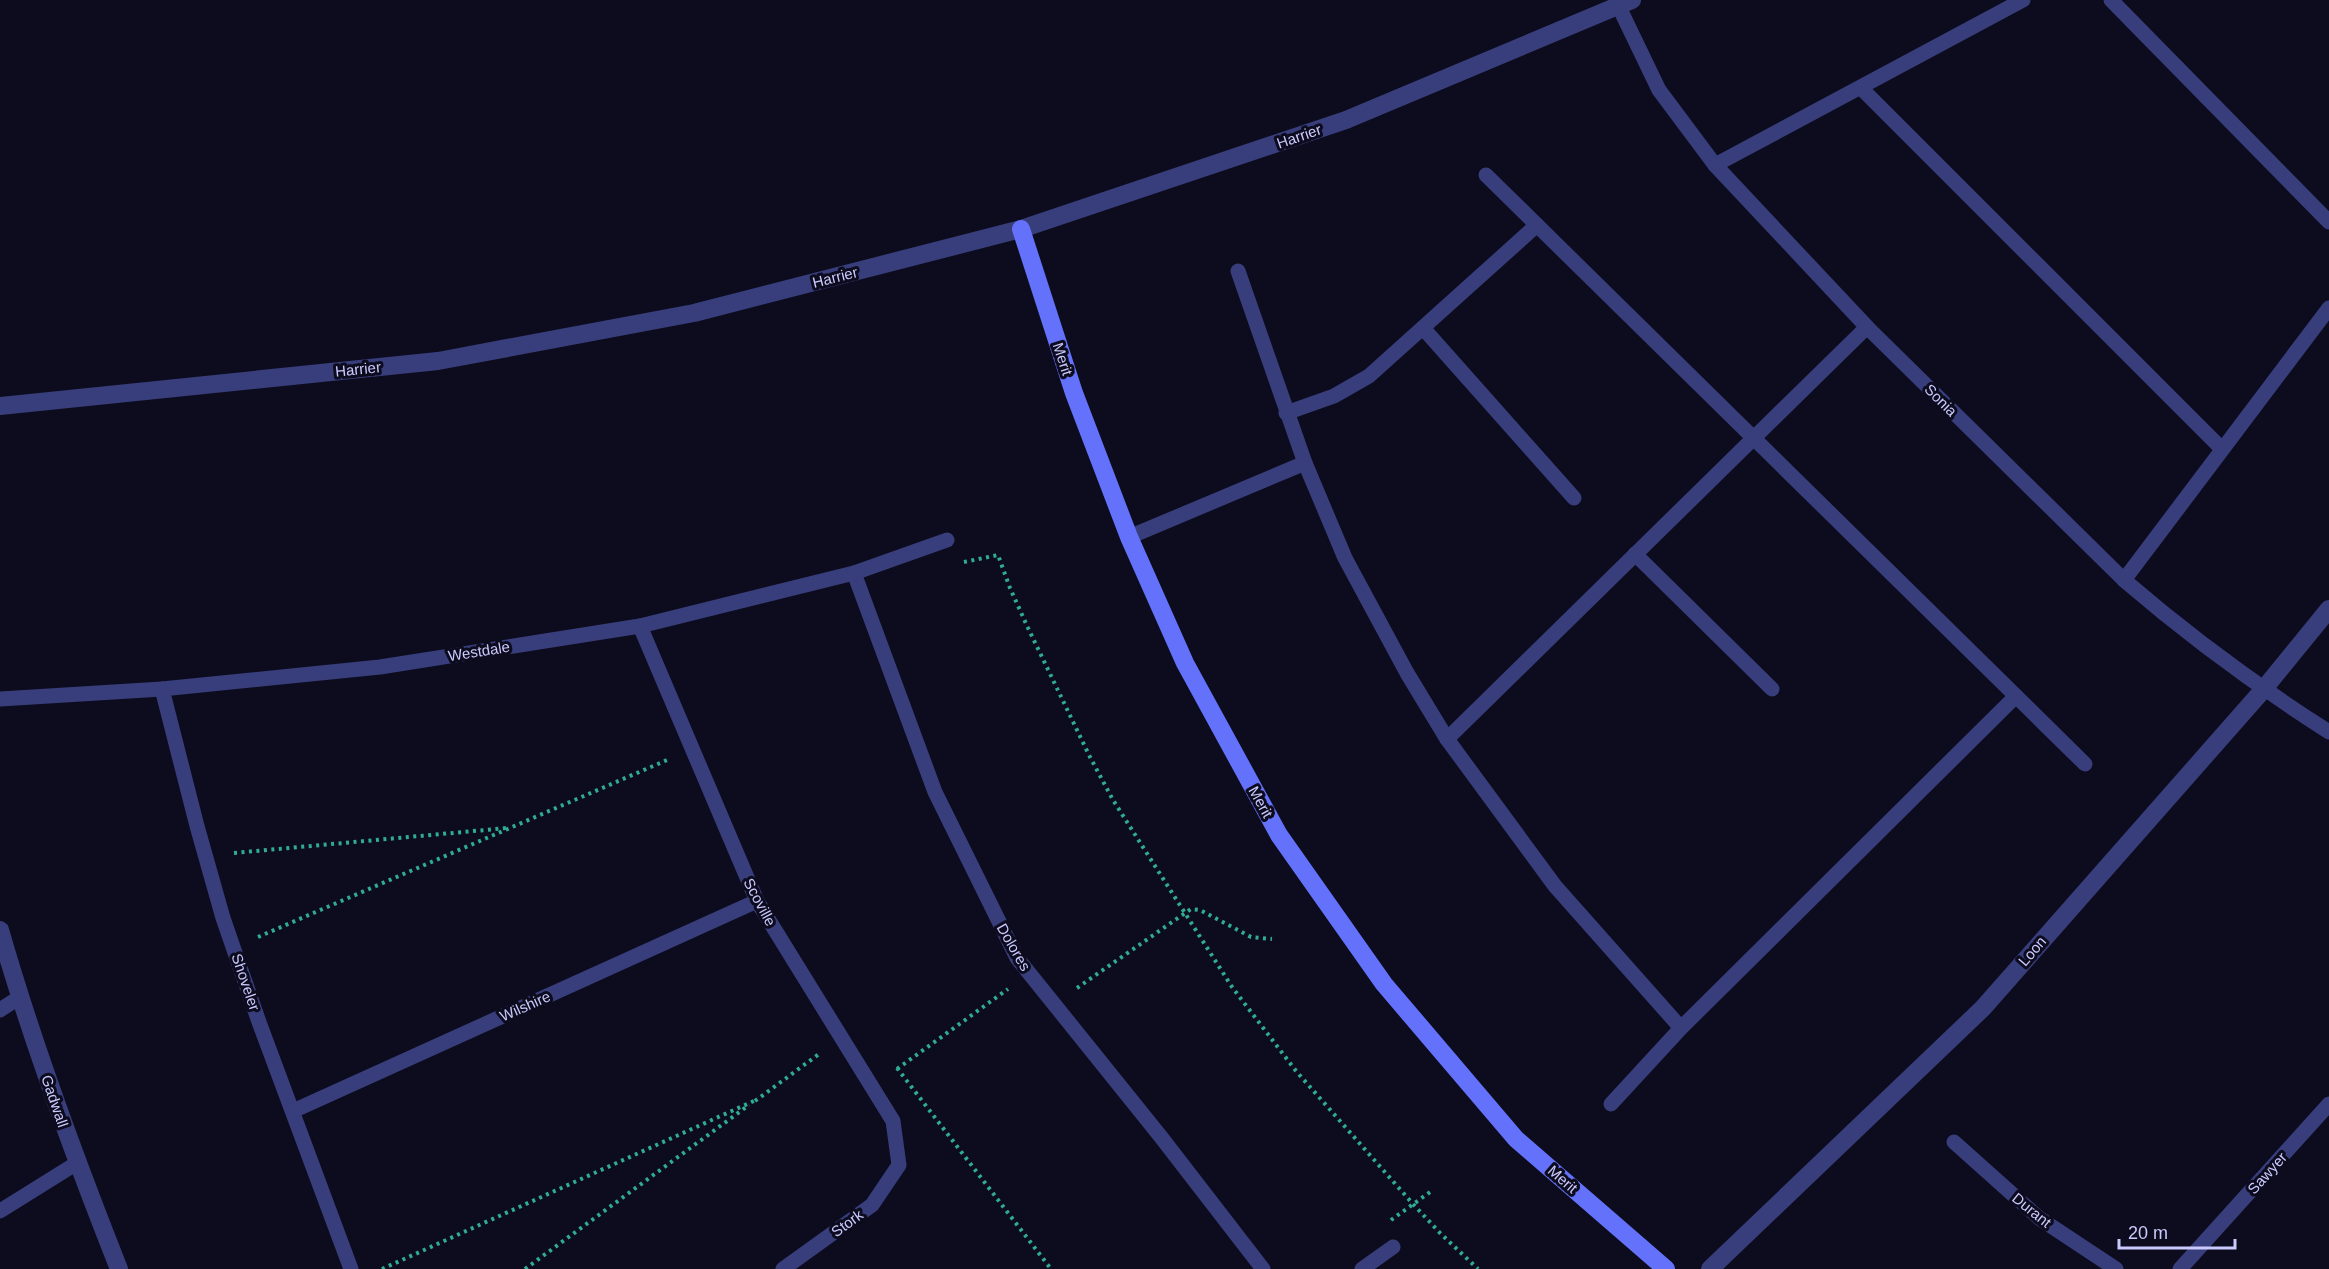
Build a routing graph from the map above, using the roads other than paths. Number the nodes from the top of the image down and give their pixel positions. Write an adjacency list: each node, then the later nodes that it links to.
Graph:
1 (2023, 0): 4 (lane)
2 (2110, 0): 7 (lane)
3 (1626, 3): 5 (lane, Sonia); 9 (street, Harrier)
4 (1861, 88): 5 (lane); 17 (lane)
5 (1715, 165): 12 (lane, Sonia)
6 (1486, 175): 8 (lane)
7 (2329, 222)
8 (1537, 225): 13 (lane); 16 (lane)
9 (1021, 229): 14 (street, Harrier); 20 (street, Merit)
10 (1238, 271): 15 (lane)
11 (2329, 308): 17 (lane)
12 (1867, 327): 16 (lane); 24 (lane, Sonia)
13 (1423, 328): 15 (lane); 19 (lane)
14 (0, 406)
15 (1286, 413): 18 (lane)
16 (1754, 438): 22 (lane); 30 (lane)
17 (2222, 449): 24 (lane)
18 (1305, 463): 20 (lane); 33 (lane)
19 (1574, 498)
20 (1129, 537): 53 (street, Merit)
21 (947, 540): 23 (lane, Westdale)
22 (1635, 554): 28 (lane); 33 (lane)
23 (854, 573): 26 (lane, Westdale); 51 (lane, Dolores)
24 (2124, 580): 29 (lane, Sonia)
25 (2329, 609): 29 (street, Loon)
26 (640, 626): 27 (lane, Westdale); 35 (lane, Scoville)
27 (162, 689): 31 (lane, Westdale); 42 (lane, Shoveler)
28 (1772, 689)
29 (2263, 690): 32 (lane, Sonia); 54 (street, Loon)
30 (2016, 696): 34 (lane); 39 (lane)
31 (0, 699)
32 (2329, 732)
33 (1447, 739): 39 (lane)
34 (2085, 764)
35 (757, 901): 42 (lane, Wilshire); 45 (lane, Scoville)
36 (0, 930): 37 (street, Gadwall)
37 (20, 998): 38 (lane); 44 (street, Gadwall)
38 (0, 1010)
39 (1681, 1028): 40 (lane)
40 (1611, 1104)
41 (2329, 1104): 56 (lane, Sawyer)
42 (292, 1111): 49 (lane, Shoveler)
43 (1954, 1142): 55 (lane, Durant)
44 (77, 1163): 46 (lane); 48 (street, Gadwall)
45 (899, 1165): 50 (lane, Stork)
46 (0, 1211)
47 (1393, 1247): 52 (lane)
48 (119, 1269)
49 (351, 1269)
50 (783, 1269)
51 (1263, 1269)
52 (1362, 1269)
53 (1666, 1269)
54 (1710, 1269)
55 (2116, 1269)
56 (2180, 1269)

